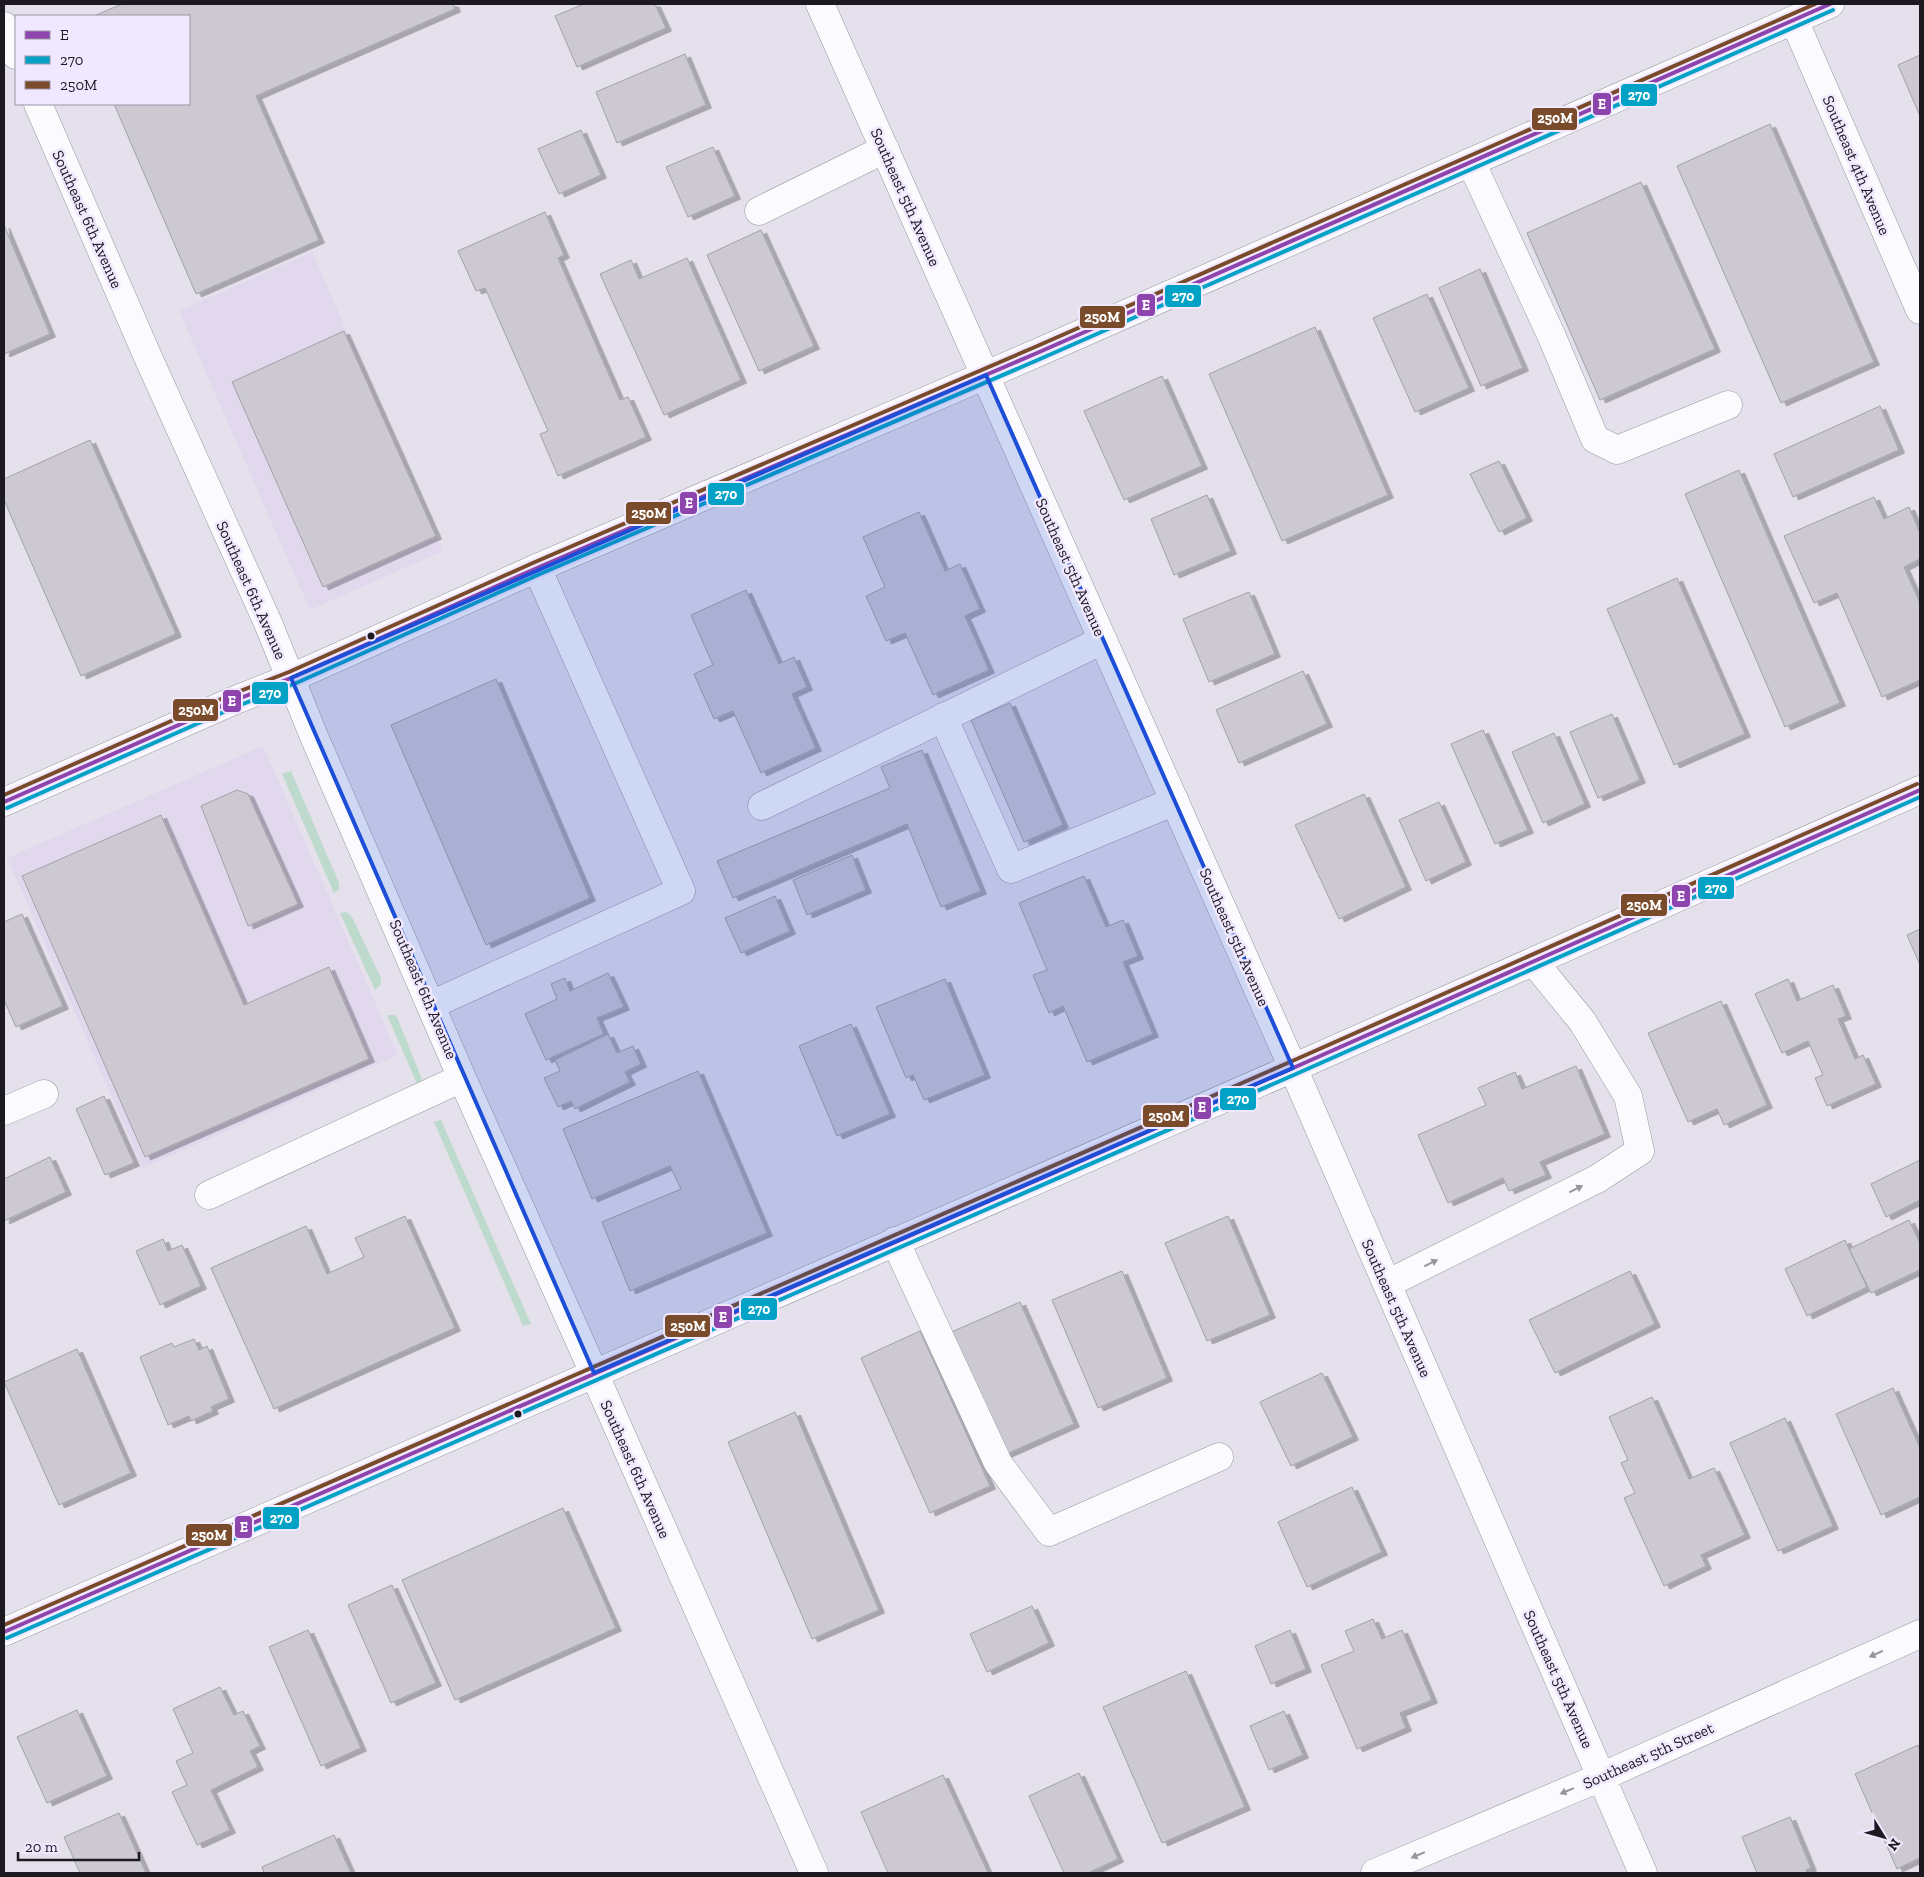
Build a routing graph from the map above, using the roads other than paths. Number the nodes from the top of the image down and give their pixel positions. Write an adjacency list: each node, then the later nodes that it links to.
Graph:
1 (820, 4): 7 (street, Southeast 5th Avenue)
2 (1830, 4): 3 (street)
3 (1794, 20): 8 (street); 10 (street, Southeast 4th Avenue)
4 (4, 26): 5 (street)
5 (15, 53)
6 (38, 105): 15 (street, Southeast 6th Avenue)
7 (885, 149): 9 (street); 11 (street, Southeast 5th Avenue)
8 (1470, 162): 11 (street); 12 (street)
9 (759, 211)
10 (1920, 310)
11 (986, 375): 13 (street); 14 (street, Southeast 5th Avenue)
12 (1728, 406)
13 (537, 568): 15 (street); 22 (street)
14 (1103, 640): 16 (street); 18 (street, Southeast 5th Avenue)
15 (290, 678): 19 (street); 22 (street, Southeast 6th Avenue)
16 (943, 717): 18 (street); 20 (street)
17 (1920, 790): 21 (street)
18 (1175, 801): 23 (street, Southeast 5th Avenue)
19 (4, 802)
20 (762, 806)
21 (1534, 962): 23 (street); 29 (street, one-way to 21)
22 (431, 1005): 24 (street, Southeast 6th Avenue)
23 (1293, 1068): 28 (street); 29 (street, Southeast 5th Avenue)
24 (462, 1078): 27 (street); 30 (street, Southeast 6th Avenue)
25 (44, 1094): 26 (street)
26 (4, 1111)
27 (209, 1195)
28 (895, 1241): 30 (street); 31 (street)
29 (1387, 1284): 34 (street, Southeast 5th Avenue)
30 (594, 1373): 32 (street); 35 (street, Southeast 6th Avenue)
31 (1219, 1457)
32 (4, 1632)
33 (1920, 1634): 34 (street, Southeast 5th Street, one-way to 34)
34 (1601, 1776): 36 (street, Southeast 5th Street, one-way to 36); 37 (street, Southeast 5th Avenue)
35 (814, 1873)
36 (1375, 1873)
37 (1643, 1873)

